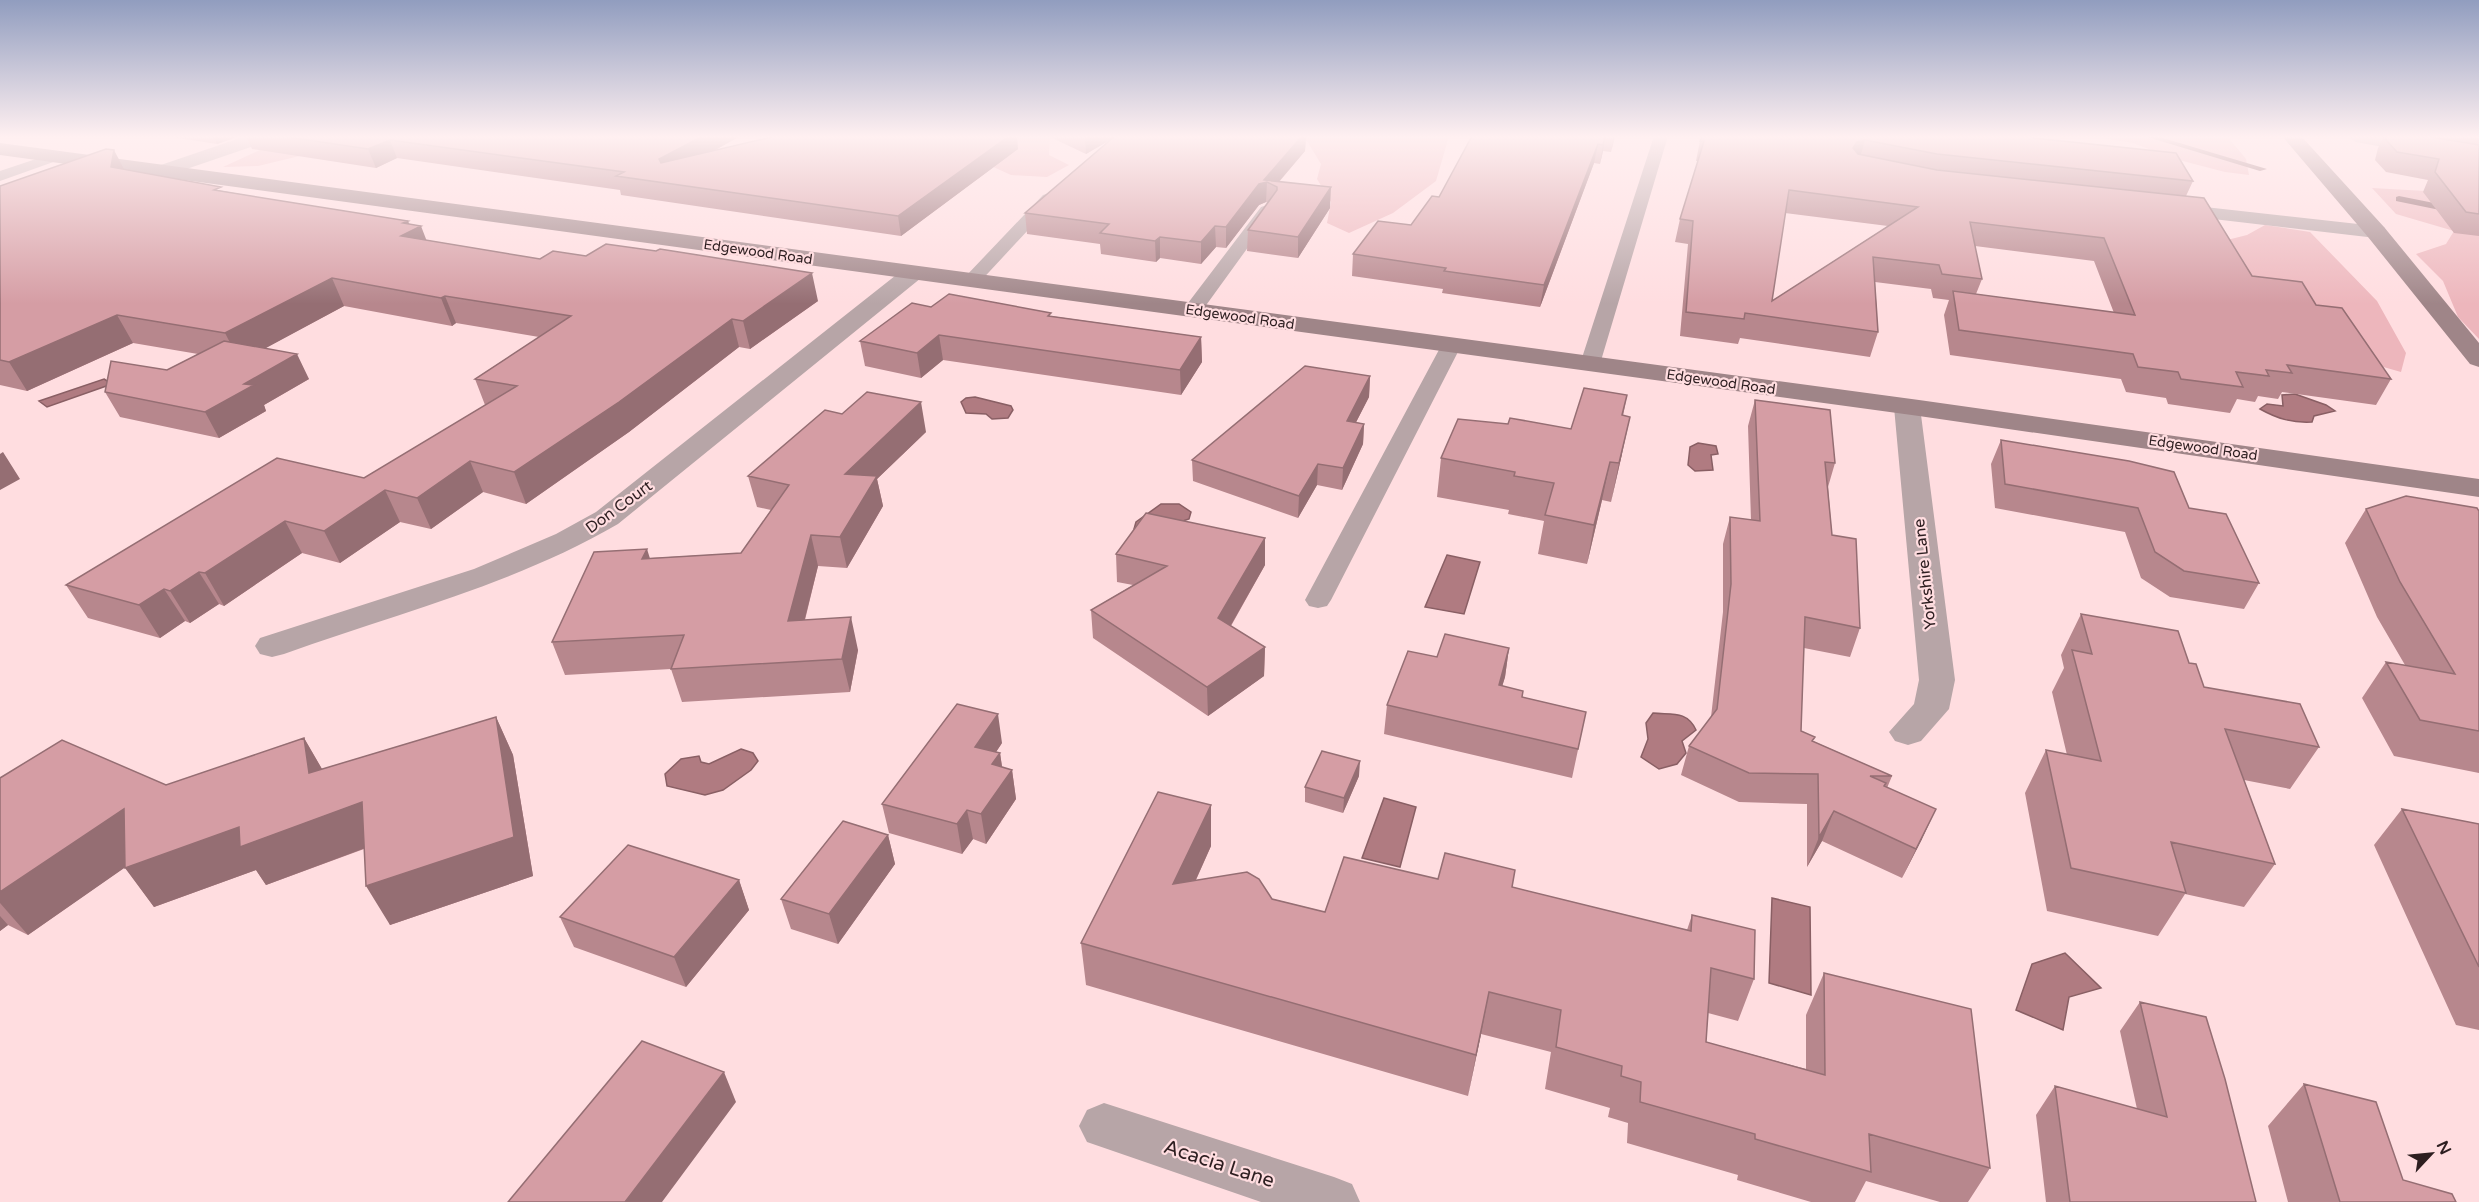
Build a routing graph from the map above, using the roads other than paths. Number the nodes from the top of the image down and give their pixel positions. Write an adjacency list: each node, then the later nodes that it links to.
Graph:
1 (318, 192): 8 (main road, Edgewood Road)
2 (1054, 192): 9 (lane)
3 (1644, 192): 13 (lane)
4 (2341, 192): 7 (main road)
5 (2143, 207): 7 (street)
6 (1267, 209): 10 (lane)
7 (2376, 232): 12 (main road)
8 (914, 273): 9 (main road, Edgewood Road); 17 (street, Don Court)
9 (970, 281): 10 (main road, Edgewood Road)
10 (1192, 311): 11 (main road, Edgewood Road)
11 (1451, 346): 13 (main road, Edgewood Road); 16 (lane)
12 (2479, 359)
13 (1590, 364): 14 (main road, Edgewood Road)
14 (1906, 407): 15 (main road, Edgewood Road); 18 (street, Yorkshire Lane)
15 (2479, 488)
16 (1318, 600)
17 (272, 646)
18 (1908, 732)
19 (1104, 1126): 20 (street, Acacia Lane)
20 (1334, 1202)

